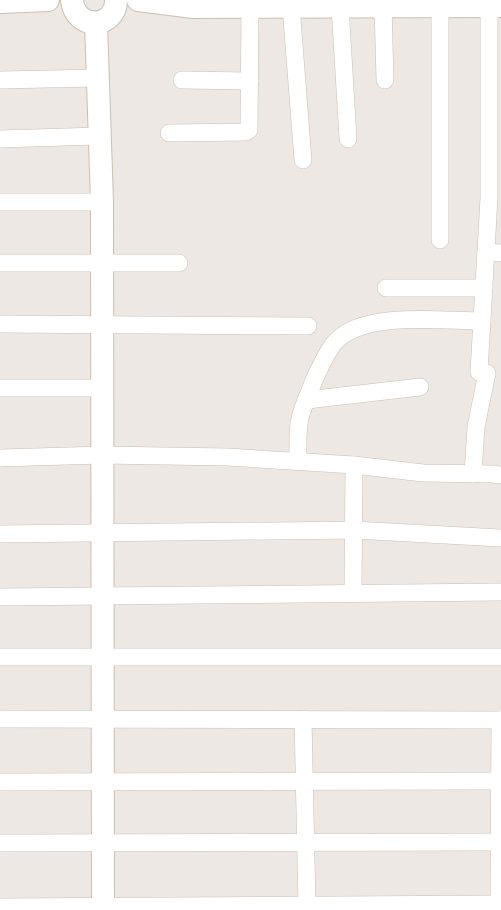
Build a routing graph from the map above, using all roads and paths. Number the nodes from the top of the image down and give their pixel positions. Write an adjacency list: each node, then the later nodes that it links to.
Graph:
1 (48, 0): 5 (street)
2 (72, 0): 13 (street)
3 (116, 0): 13 (street)
4 (138, 0): 6 (street)
5 (0, 2)
6 (194, 3): 7 (street)
7 (250, 6): 8 (street); 18 (street)
8 (291, 6): 9 (street); 23 (street)
9 (340, 6): 10 (street); 22 (street)
10 (383, 6): 11 (street); 17 (street)
11 (440, 6): 12 (street); 27 (street)
12 (495, 6): 24 (street)
13 (96, 23): 14 (street)
14 (98, 78): 15 (street); 20 (street)
15 (0, 80)
16 (182, 80): 18 (street)
17 (385, 80)
18 (250, 81): 19 (street)
19 (168, 132)
20 (99, 136): 21 (street); 26 (street)
21 (0, 139)
22 (348, 139)
23 (303, 160)
24 (495, 198): 28 (street)
25 (0, 202): 26 (street)
26 (102, 202): 29 (street)
27 (440, 240)
28 (494, 252): 33 (street)
29 (102, 262): 30 (street); 31 (street); 35 (street)
30 (0, 263)
31 (179, 263)
32 (386, 288): 33 (street)
33 (484, 288): 34 (street)
34 (482, 321): 41 (street); 46 (street)
35 (102, 323): 36 (street); 37 (street); 40 (street)
36 (0, 324)
37 (308, 326)
38 (420, 387): 41 (street)
39 (0, 388): 40 (street)
40 (102, 388): 42 (street)
41 (307, 400): 44 (street)
42 (102, 455): 43 (street); 44 (street); 49 (street)
43 (0, 458)
44 (298, 460): 45 (street)
45 (354, 465): 46 (street); 48 (street)
46 (473, 474): 47 (street)
47 (501, 475)
48 (354, 530): 49 (street); 51 (street); 53 (street)
49 (102, 532): 50 (street); 54 (street)
50 (0, 534)
51 (500, 538)
52 (501, 592): 53 (street)
53 (353, 593): 54 (street)
54 (102, 596): 55 (street); 56 (street)
55 (0, 597)
56 (102, 656): 57 (street); 58 (street); 60 (street)
57 (0, 657)
58 (501, 657)
59 (0, 719): 60 (street)
60 (103, 719): 61 (street); 63 (street)
61 (303, 719): 62 (street); 64 (street)
62 (501, 720): 65 (street)
63 (103, 781): 64 (street); 66 (street); 70 (street)
64 (304, 781): 65 (street); 69 (street)
65 (500, 781): 67 (street)
66 (0, 782)
67 (500, 842): 69 (street); 71 (street)
68 (0, 843): 70 (street)
69 (306, 843): 70 (street); 72 (street)
70 (103, 844): 75 (street)
71 (500, 904): 74 (street)
72 (307, 905): 74 (street); 75 (street)
73 (0, 907): 75 (street)
74 (367, 907)
75 (103, 908)

